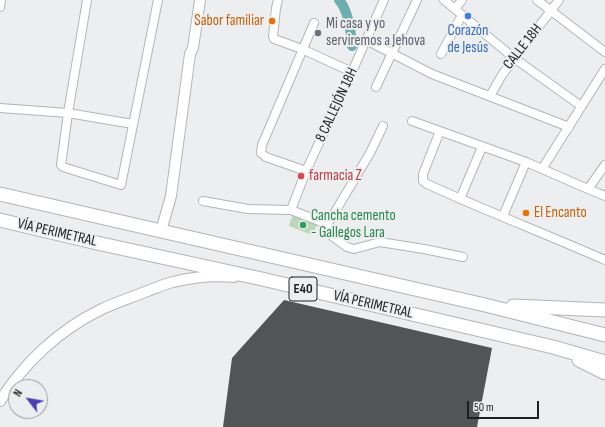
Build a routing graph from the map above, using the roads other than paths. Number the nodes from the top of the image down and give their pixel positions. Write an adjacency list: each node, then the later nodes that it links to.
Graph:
1 (1, 0): 13 (street)
2 (87, 0): 30 (street)
3 (158, 0): 32 (street)
4 (195, 0): 21 (street)
5 (200, 0): 21 (street)
6 (278, 0): 18 (street)
7 (384, 0): 17 (street, 8 CALLEJÓN 18H)
8 (417, 0): 20 (street)
9 (444, 0): 15 (street)
10 (462, 0): 15 (street)
11 (537, 0): 14 (street)
12 (559, 0): 14 (street, CALLE 18H)
13 (0, 7)
14 (551, 11): 19 (street); 23 (street, CALLE 18H)
15 (459, 12): 22 (street); 23 (street)
16 (314, 23): 18 (street)
17 (366, 40): 20 (street); 25 (street, 8 CALLEJÓN 18H)
18 (302, 49): 25 (street); 40 (street)
19 (605, 52)
20 (392, 53): 26 (street); 27 (street)
21 (190, 54): 50 (street)
22 (440, 54)
23 (514, 58): 27 (street, CALLE 18H); 28 (street)
24 (605, 70): 28 (street)
25 (352, 72): 40 (street, 8 CALLEJÓN 18H)
26 (376, 87)
27 (490, 96): 34 (street)
28 (581, 106): 34 (street)
29 (0, 108): 30 (street)
30 (68, 113): 32 (street); 32 (street)
31 (412, 121): 35 (street)
32 (133, 124)
33 (383, 126): 49 (street)
34 (569, 127): 39 (street)
35 (440, 131): 36 (street); 44 (street)
36 (482, 147): 37 (street); 44 (street)
37 (526, 162): 39 (street); 47 (street)
38 (605, 165): 41 (street)
39 (542, 169): 41 (street)
40 (306, 171): 46 (street, 8 CALLEJÓN 18H)
41 (588, 190): 43 (street)
42 (0, 194): 50 (highway, VÍA PERIMETRAL / E40)
43 (605, 196)
44 (460, 199): 47 (street)
45 (203, 201): 46 (street)
46 (291, 210): 49 (street)
47 (503, 216): 52 (street)
48 (0, 220): 53 (highway, VÍA PERIMETRAL / E40)
49 (327, 224): 51 (street)
50 (161, 231): 54 (highway, VÍA PERIMETRAL / E40)
51 (463, 257)
52 (605, 260)
53 (262, 279): 57 (highway, VÍA PERIMETRAL / E40); 60 (street)
54 (485, 305): 55 (highway); 56 (highway, VÍA PERIMETRAL / E40)
55 (605, 310)
56 (605, 335)
57 (553, 347): 58 (highway, VÍA PERIMETRAL / E40); 59 (highway)
58 (605, 362)
59 (605, 373)
60 (0, 401)

